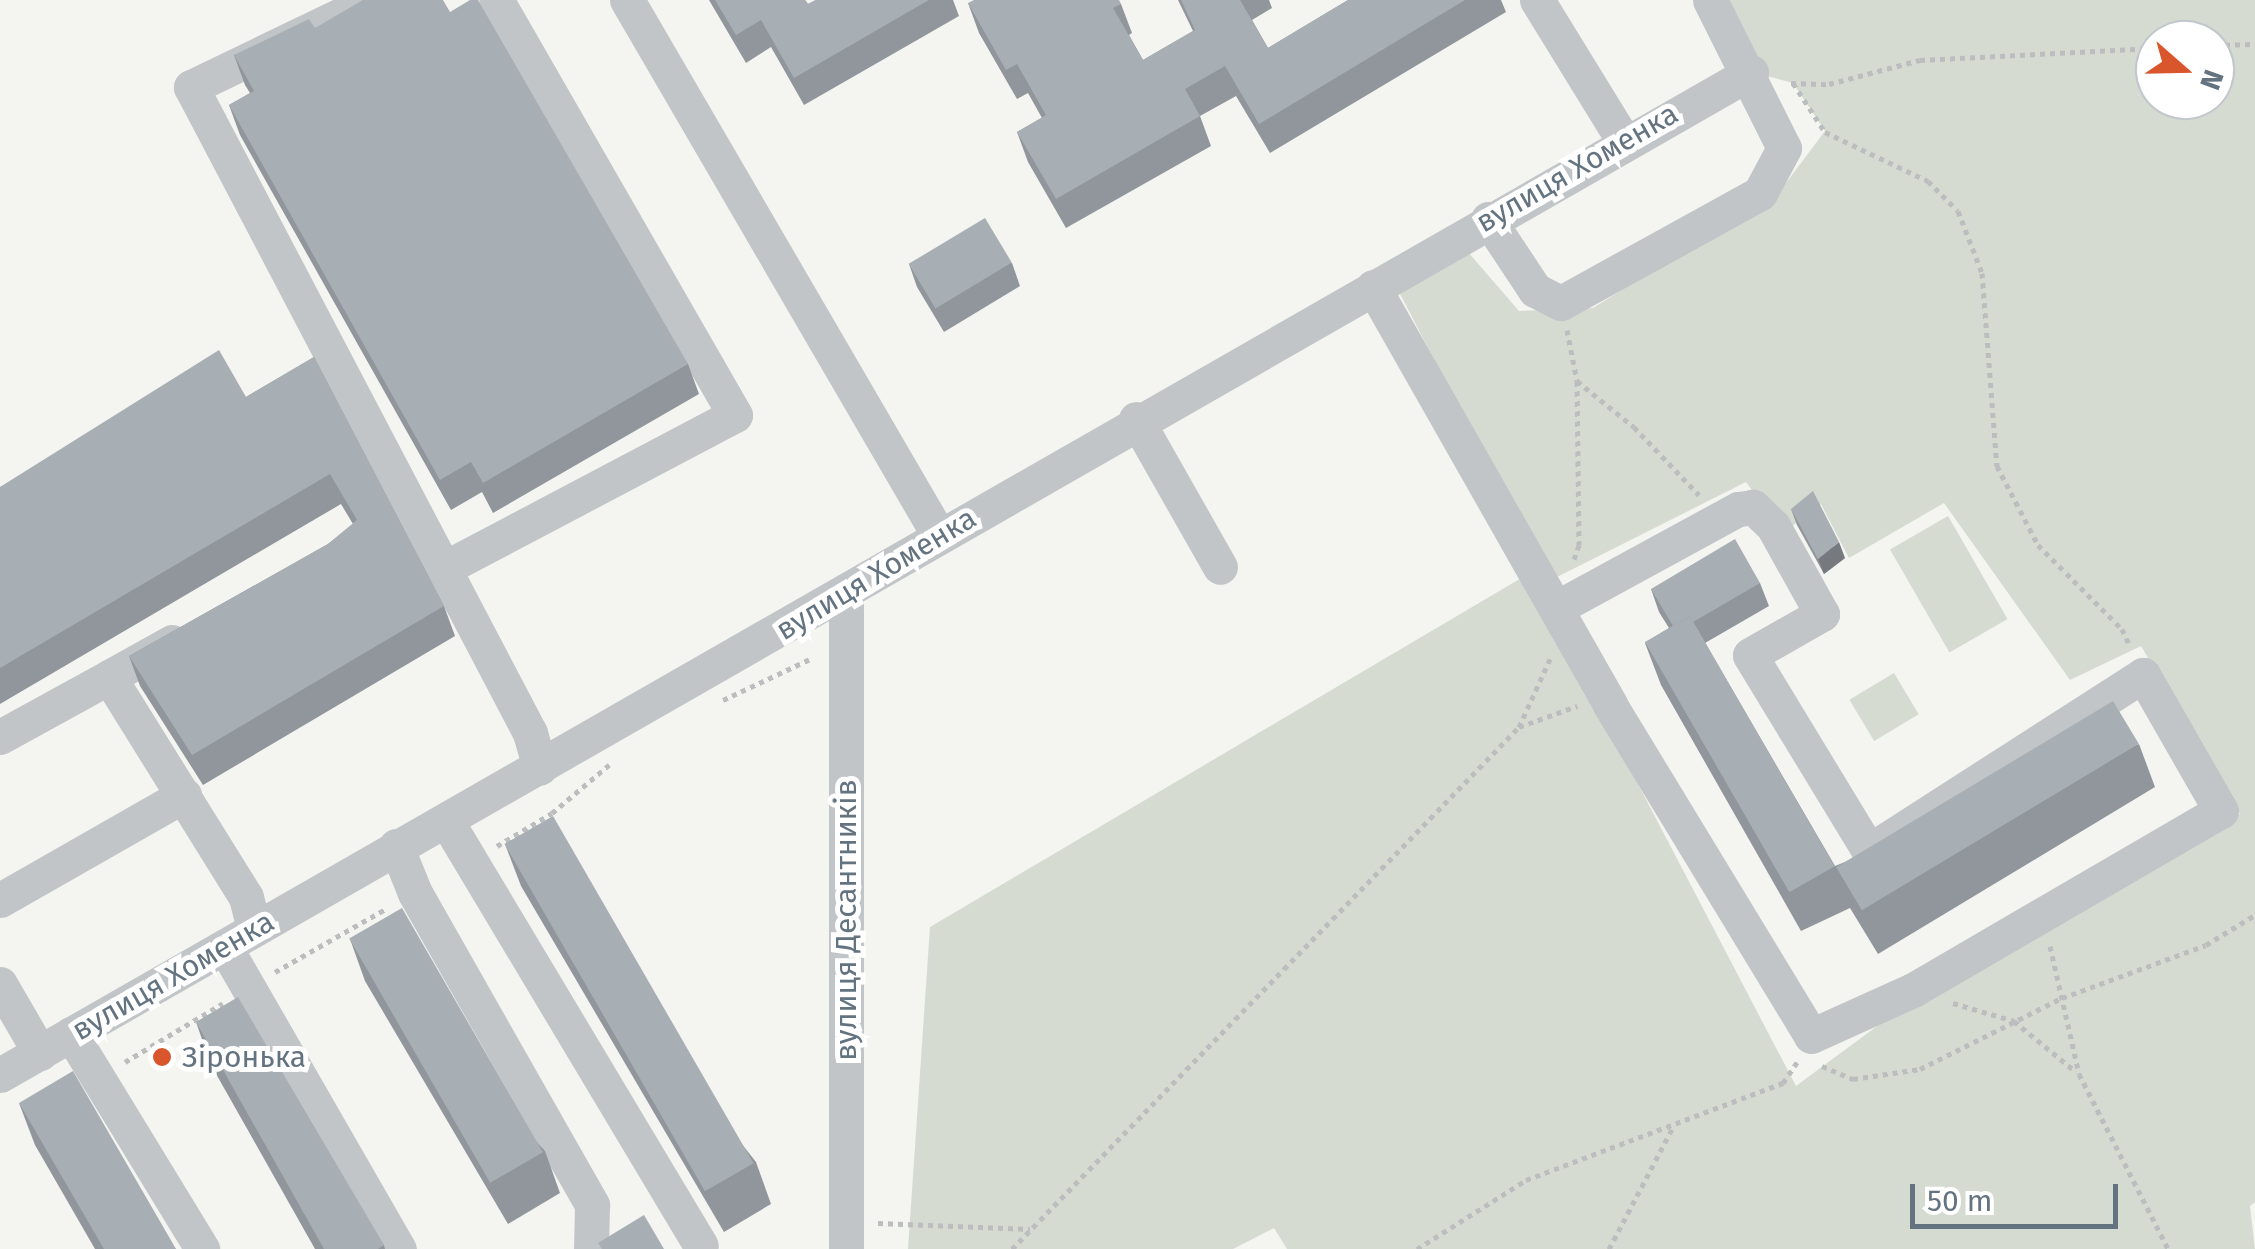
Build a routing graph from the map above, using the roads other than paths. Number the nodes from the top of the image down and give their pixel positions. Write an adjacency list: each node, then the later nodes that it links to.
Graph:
1 (372, 0): 13 (street)
2 (496, 0): 13 (street)
3 (626, 0): 11 (street)
4 (1536, 0): 7 (street)
5 (1710, 0): 6 (street)
6 (1767, 82): 7 (street, вулиця Хоменка); 8 (street)
7 (1625, 142): 8 (street, вулиця Хоменка)
8 (1488, 219): 9 (street, вулиця Хоменка)
9 (1373, 287): 10 (street, вулиця Хоменка); 15 (street)
10 (1136, 419): 11 (street, вулиця Хоменка); 12 (street)
11 (938, 534): 14 (street, вулиця Хоменка)
12 (1220, 567)
13 (442, 569): 19 (street)
14 (846, 590): 19 (street, вулиця Хоменка); 29 (street, вулиця Десантників)
15 (1558, 607): 15 (street)
16 (211, 620): 17 (street)
17 (109, 676): 18 (street); 20 (street)
18 (0, 737)
19 (540, 768): 21 (street, вулиця Хоменка)
20 (184, 796): 23 (street); 24 (street)
21 (446, 820): 22 (street, вулиця Хоменка); 30 (street)
22 (396, 846): 24 (street, вулиця Хоменка); 33 (street)
23 (0, 900)
24 (239, 938): 26 (street, вулиця Хоменка); 32 (street)
25 (0, 984): 27 (street)
26 (71, 1034): 27 (street, вулиця Хоменка); 31 (street)
27 (40, 1053): 28 (street, вулиця Хоменка)
28 (0, 1075)
29 (846, 1235)
30 (701, 1246)
31 (202, 1249)
32 (399, 1249)
33 (591, 1249)

